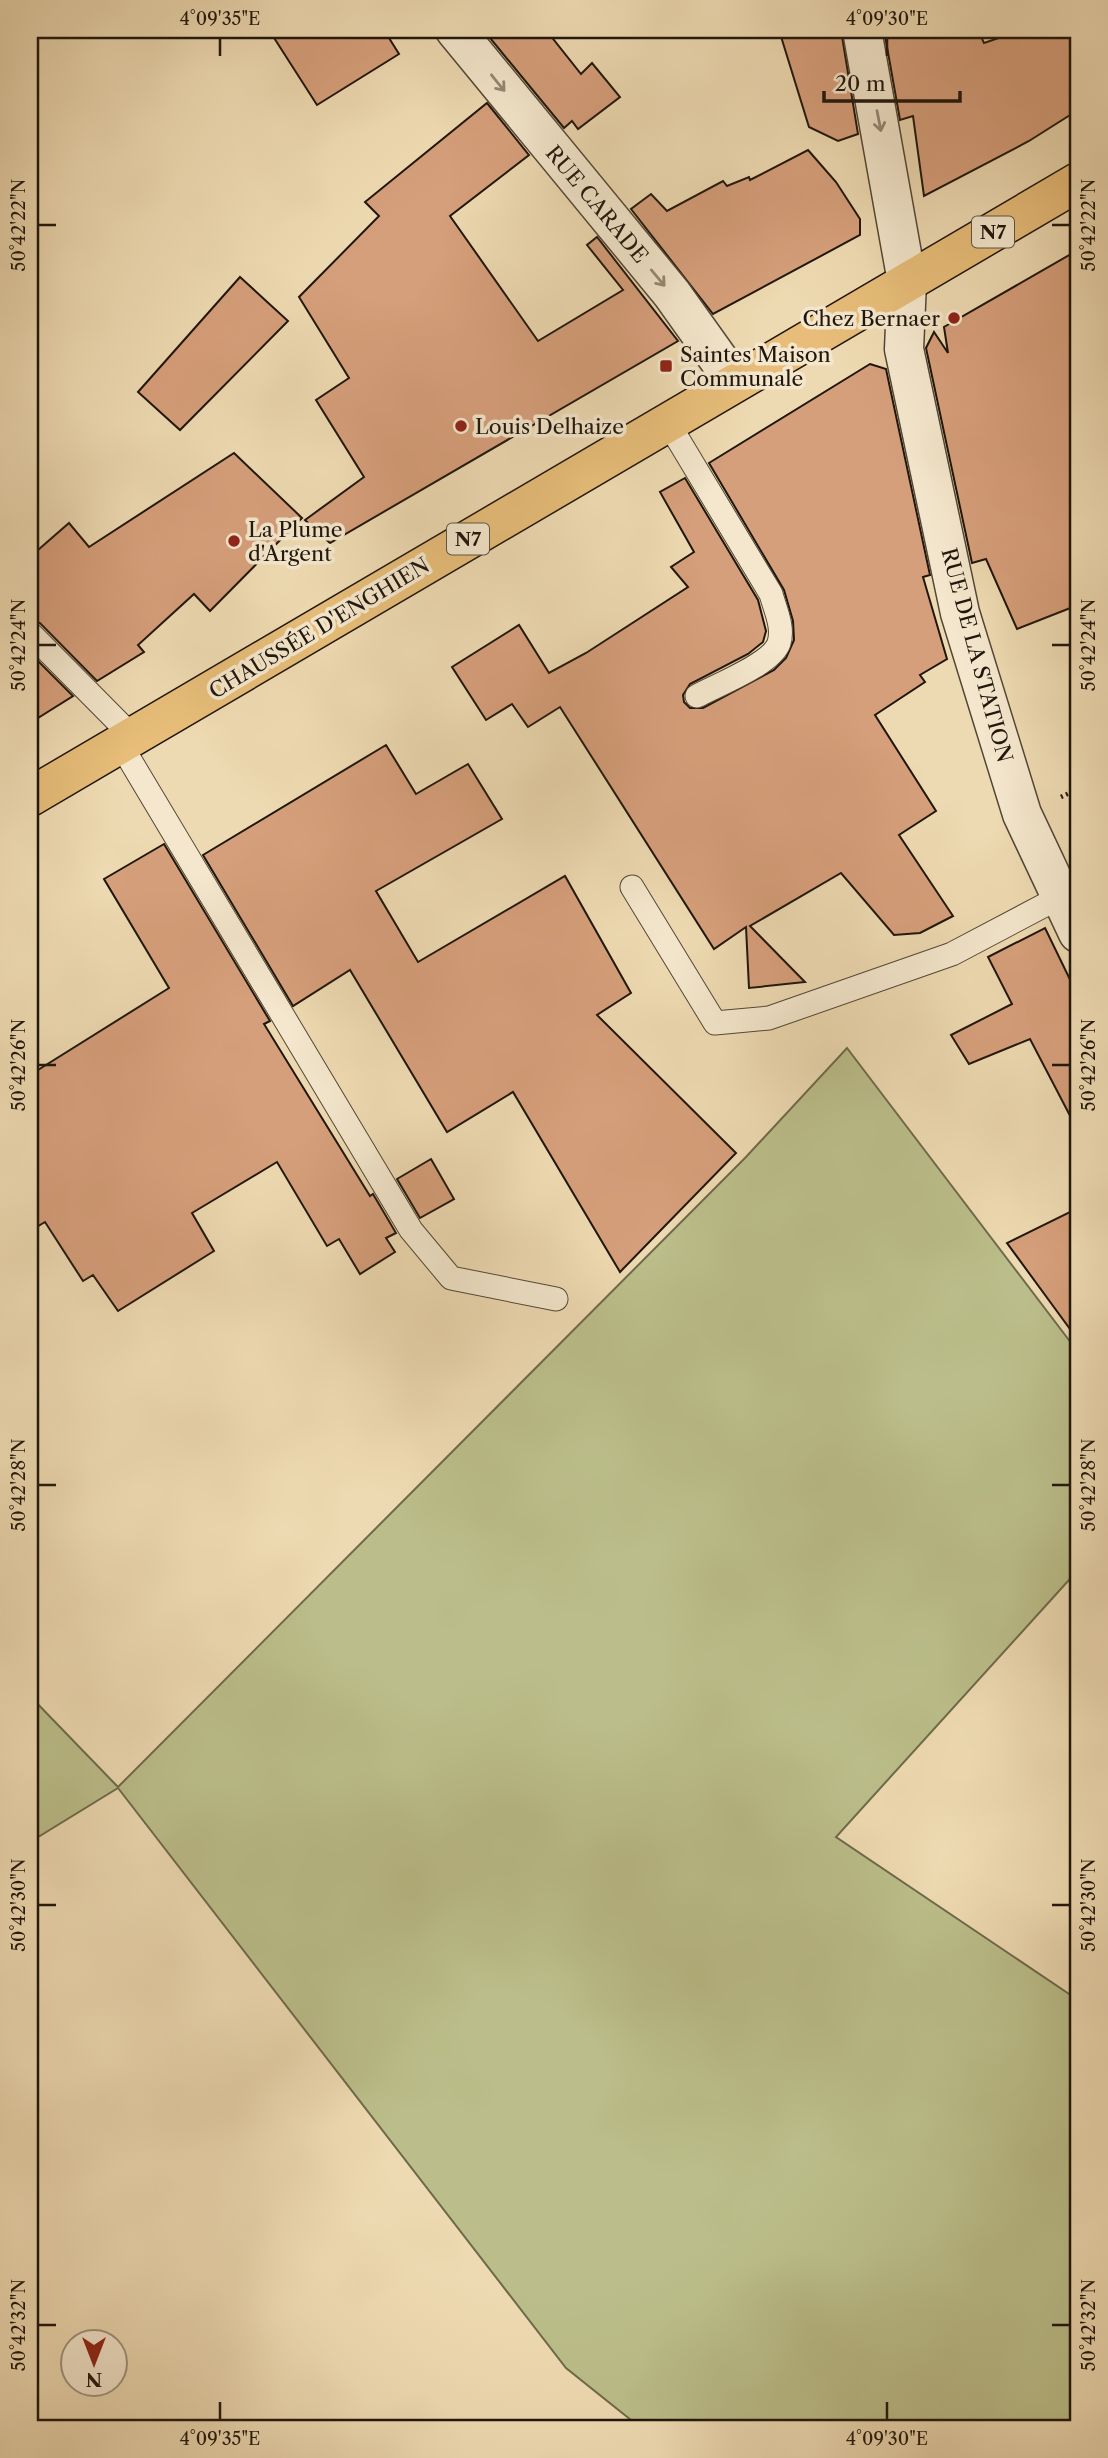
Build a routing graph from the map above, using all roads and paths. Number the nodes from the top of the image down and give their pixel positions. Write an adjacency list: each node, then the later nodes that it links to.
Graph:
1 (455, 30): 5 (street, RUE CARADE, one-way to 5)
2 (862, 30): 4 (street, RUE DE LA STATION, one-way to 4)
3 (1078, 182): 4 (main road, CHAUSSÉE D'ENGHIEN / N7)
4 (906, 282): 5 (main road, CHAUSSÉE D'ENGHIEN / N7); 12 (street, RUE DE LA STATION)
5 (734, 381): 6 (main road, CHAUSSÉE D'ENGHIEN / N7)
6 (667, 421): 8 (lane); 9 (main road, CHAUSSÉE D'ENGHIEN / N7)
7 (30, 633): 9 (lane)
8 (697, 696)
9 (128, 741): 10 (main road, CHAUSSÉE D'ENGHIEN / N7); 14 (lane)
10 (30, 797)
11 (632, 887): 12 (lane)
12 (1060, 897): 13 (street, RUE DE LA STATION)
13 (1078, 933)
14 (556, 1299)

